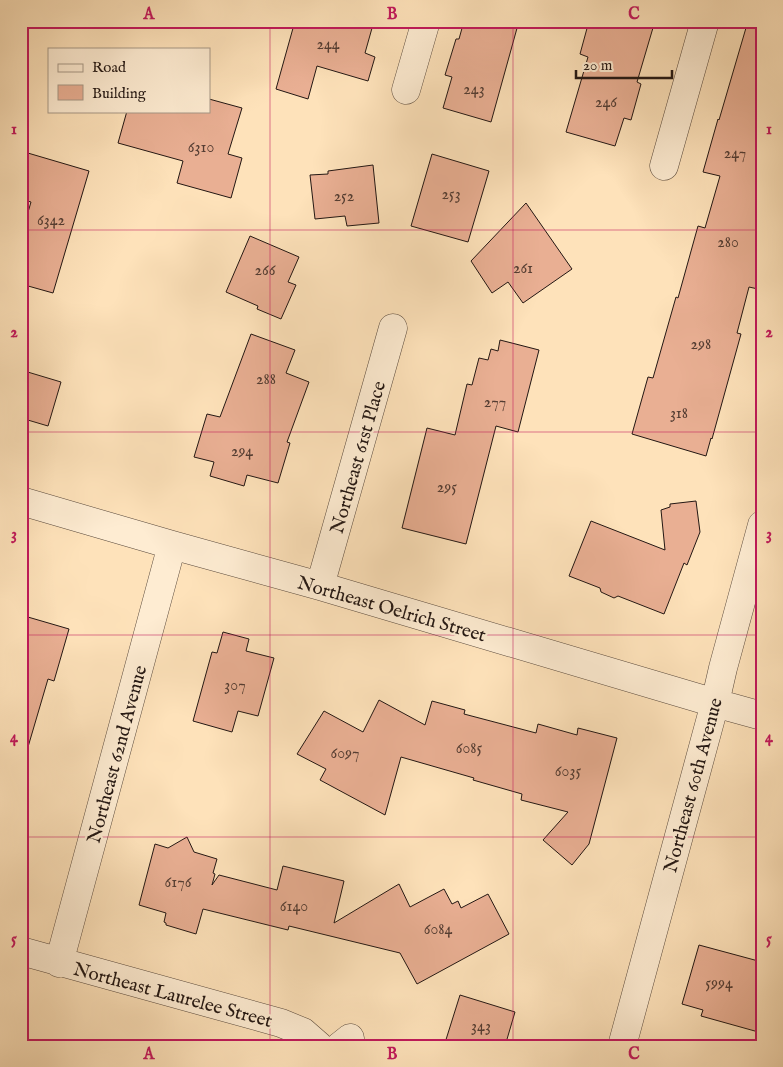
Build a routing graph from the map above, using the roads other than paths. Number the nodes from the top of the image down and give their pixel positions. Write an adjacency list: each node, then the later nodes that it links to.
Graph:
1 (426, 21): 3 (street)
2 (705, 21): 4 (street)
3 (406, 90)
4 (664, 166)
5 (393, 328): 9 (street, Northeast 61st Place)
6 (21, 501): 8 (street, Northeast Oelrich Street)
7 (762, 525): 10 (street, Northeast 60th Avenue)
8 (172, 545): 9 (street, Northeast Oelrich Street); 13 (street, Northeast 62nd Avenue)
9 (320, 586): 10 (street, Northeast Oelrich Street)
10 (715, 703): 11 (street, Northeast Oelrich Street); 15 (street, Northeast 60th Avenue)
11 (762, 716)
12 (21, 951): 13 (street, Northeast Laurelee Street)
13 (59, 963): 14 (street, Northeast Laurelee Street)
14 (319, 1046)
15 (622, 1046)

